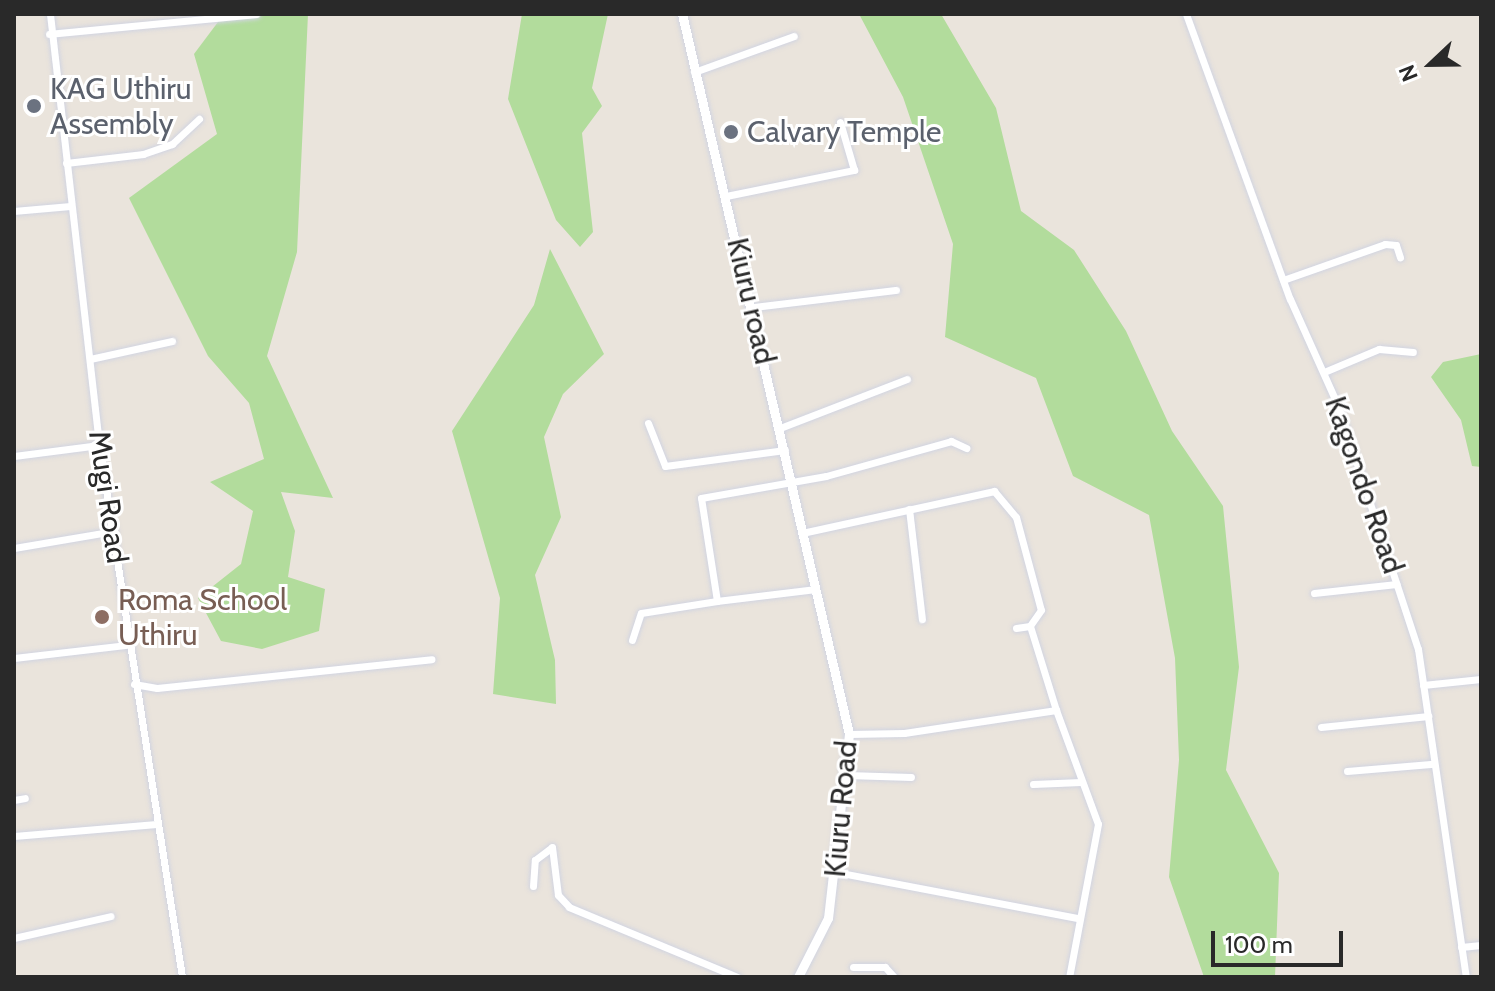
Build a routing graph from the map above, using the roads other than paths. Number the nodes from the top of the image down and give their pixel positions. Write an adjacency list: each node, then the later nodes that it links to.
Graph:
1 (50, 14): 5 (street, Mugi Road)
2 (256, 14): 5 (street)
3 (682, 14): 7 (street, Kiuru road)
4 (1186, 14): 15 (street, Kagondo Road)
5 (49, 34): 10 (street, Mugi Road)
6 (794, 36): 7 (street)
7 (694, 72): 11 (street, Kiuru road)
8 (199, 119): 10 (street)
9 (840, 122): 11 (street)
10 (66, 163): 12 (street, Mugi Road)
11 (726, 196): 17 (street, Kiuru road)
12 (70, 206): 13 (street); 20 (street, Mugi Road)
13 (14, 211)
14 (1400, 257): 15 (street)
15 (1283, 280): 21 (street, Kagondo Road)
16 (896, 290): 17 (street)
17 (753, 307): 24 (street, Kiuru road)
18 (172, 341): 20 (street)
19 (1413, 352): 21 (street)
20 (90, 359): 25 (street, Mugi Road)
21 (1324, 372): 34 (street, Kagondo Road)
22 (907, 379): 24 (street)
23 (648, 423): 27 (street)
24 (780, 428): 27 (street, Kiuru road)
25 (99, 445): 28 (street); 31 (street, Mugi Road)
26 (966, 448): 29 (street)
27 (785, 450): 29 (street, Kiuru road)
28 (14, 456)
29 (791, 482): 32 (street, Kiuru road); 37 (street)
30 (909, 509): 32 (street); 38 (street); 39 (street)
31 (114, 531): 33 (street); 42 (street, Mugi Road)
32 (802, 533): 35 (street, Kiuru road)
33 (14, 548)
34 (1397, 584): 36 (street); 47 (street, Kagondo Road)
35 (816, 589): 37 (street); 51 (street, Kiuru Road)
36 (1314, 593)
37 (717, 601): 41 (street)
38 (922, 619)
39 (1030, 626): 40 (street); 48 (street)
40 (1016, 628)
41 (632, 640)
42 (127, 645): 43 (street); 46 (street, Mugi Road)
43 (14, 658)
44 (431, 659): 46 (street)
45 (1481, 679): 47 (street)
46 (134, 684): 60 (street, Mugi Road)
47 (1423, 685): 49 (street, Kagondo Road)
48 (1053, 710): 51 (street); 56 (street)
49 (1428, 716): 50 (street); 52 (street, Kagondo Road)
50 (1321, 727)
51 (849, 734): 54 (street, Kiuru Road)
52 (1431, 764): 53 (street); 68 (street, Kagondo Road)
53 (1347, 771)
54 (847, 775): 55 (street); 62 (street, Kiuru Road)
55 (911, 777)
56 (1081, 782): 57 (street); 65 (street)
57 (1033, 784)
58 (25, 798): 59 (street)
59 (14, 800)
60 (156, 824): 61 (street); 70 (street, Mugi Road)
61 (14, 836)
62 (836, 872): 65 (street); 72 (street, Kiuru Road)
63 (533, 886): 71 (street)
64 (111, 916): 66 (street)
65 (1078, 918): 74 (street)
66 (14, 938)
67 (1481, 945): 68 (street)
68 (1461, 947): 75 (street, Kagondo Road)
69 (853, 967): 73 (street)
70 (182, 977)
71 (737, 977)
72 (798, 977)
73 (894, 977)
74 (1069, 977)
75 (1466, 977)

